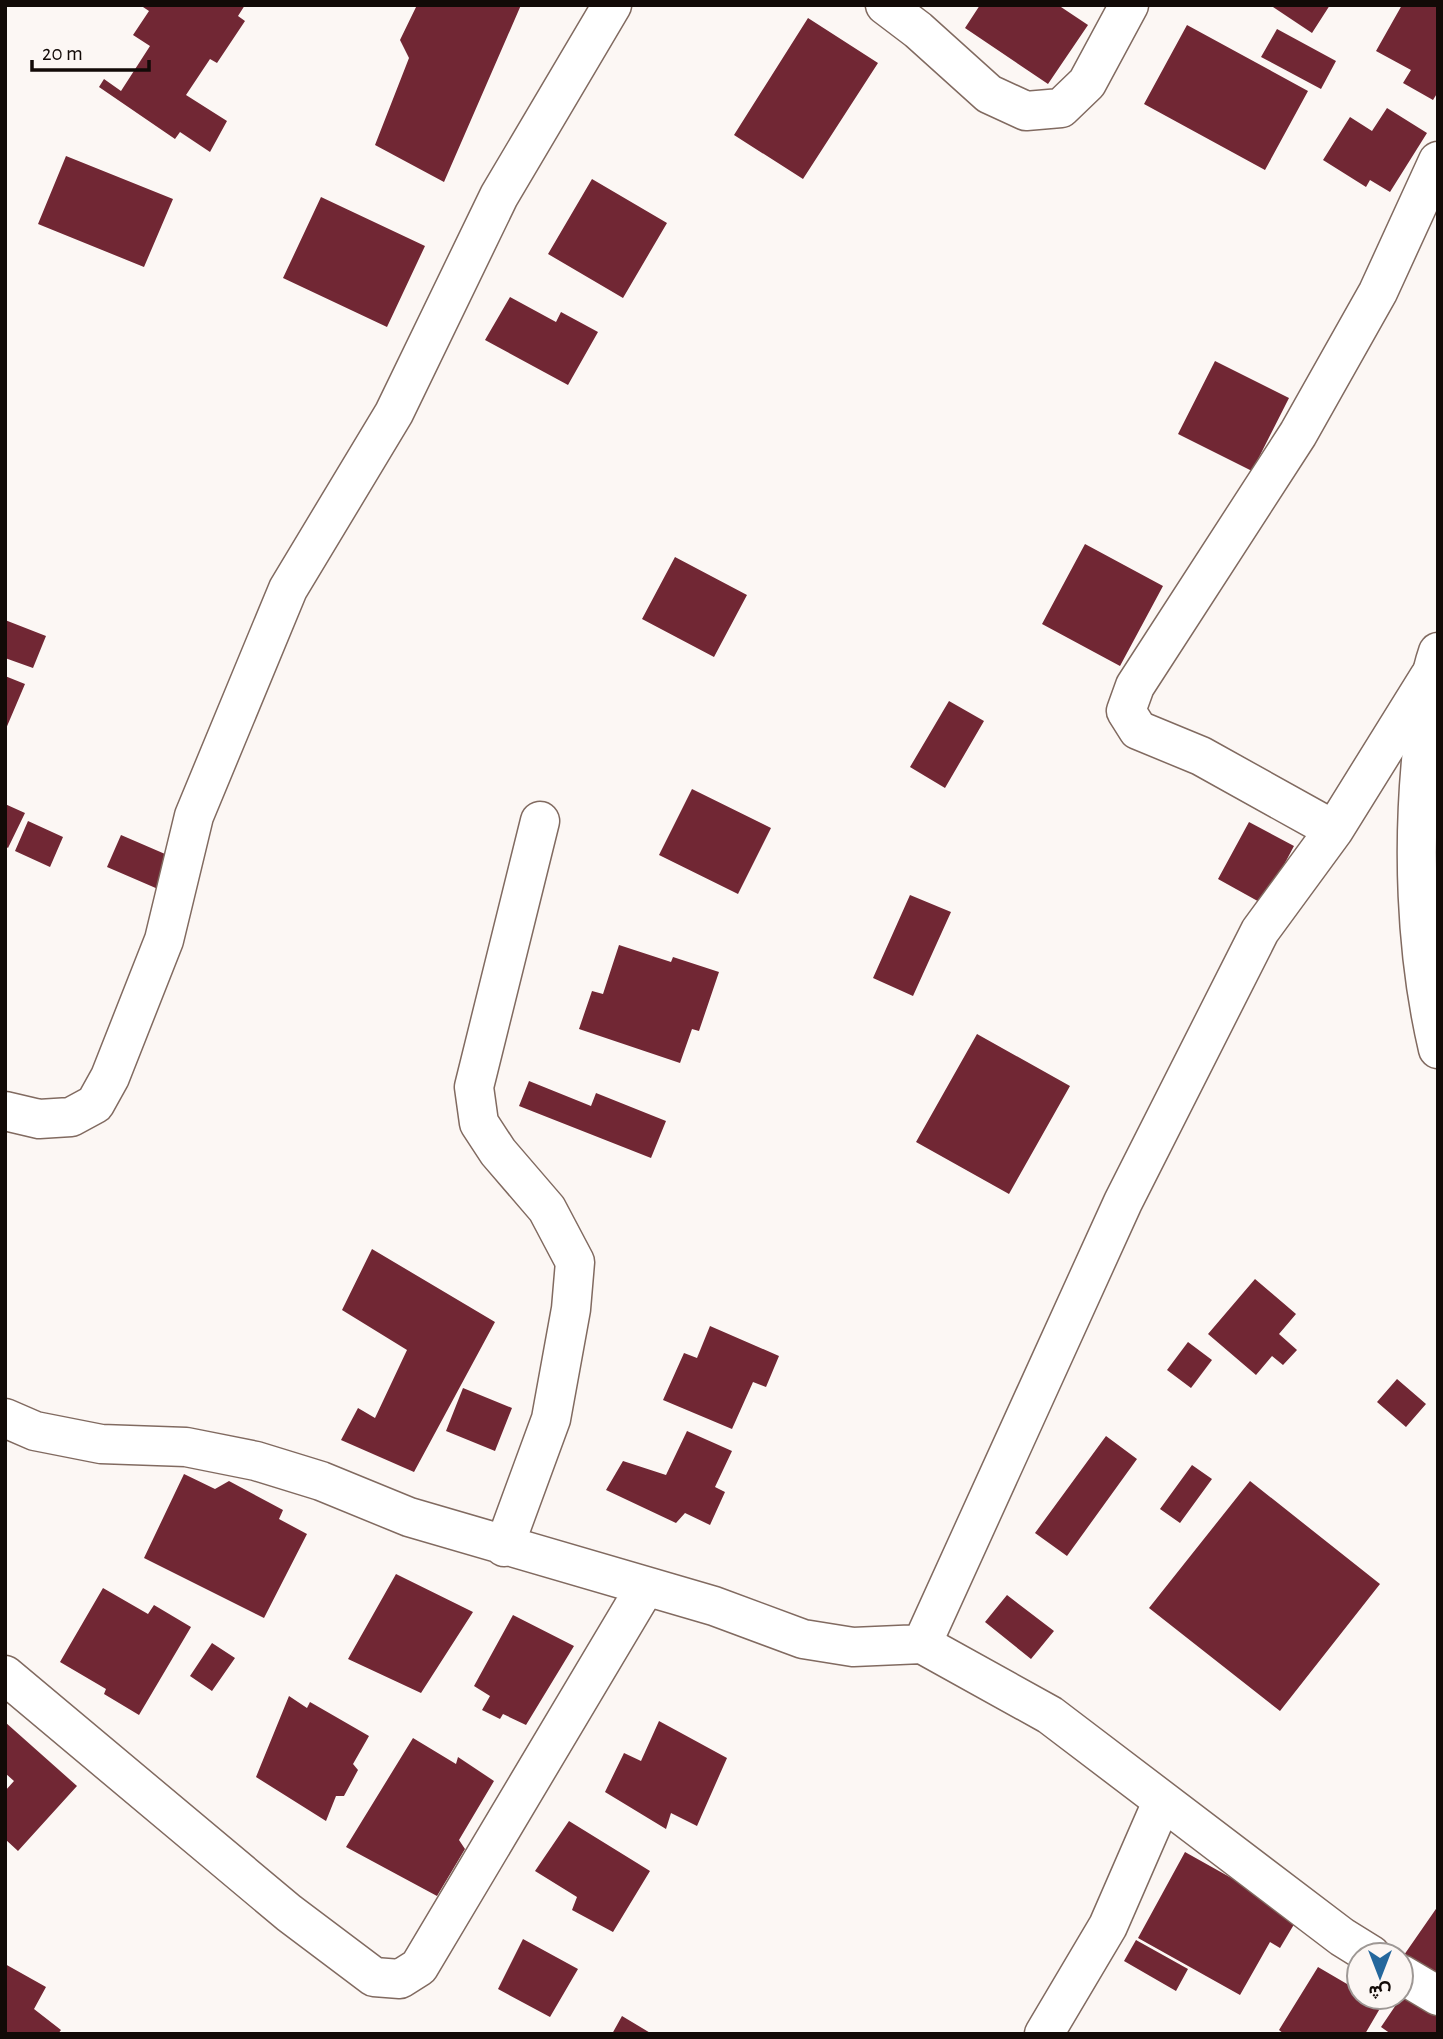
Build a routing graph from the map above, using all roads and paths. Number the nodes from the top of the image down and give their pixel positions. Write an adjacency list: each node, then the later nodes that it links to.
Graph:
1 (612, 5): 9 (street)
2 (885, 5): 3 (street)
3 (1129, 5)
4 (1438, 161): 7 (street)
5 (1434, 665): 7 (street); 8 (street)
6 (540, 821): 11 (street)
7 (1334, 830): 13 (street)
8 (1438, 1049)
9 (5, 1111)
10 (5, 1418): 11 (street)
11 (504, 1547): 12 (street)
12 (646, 1586): 13 (street); 14 (street)
13 (922, 1644): 15 (street)
14 (5, 1675)
15 (1162, 1802): 16 (street); 19 (street)
16 (1348, 1941)
17 (1415, 1982): 18 (street)
18 (1438, 1996)
19 (1044, 2034)

